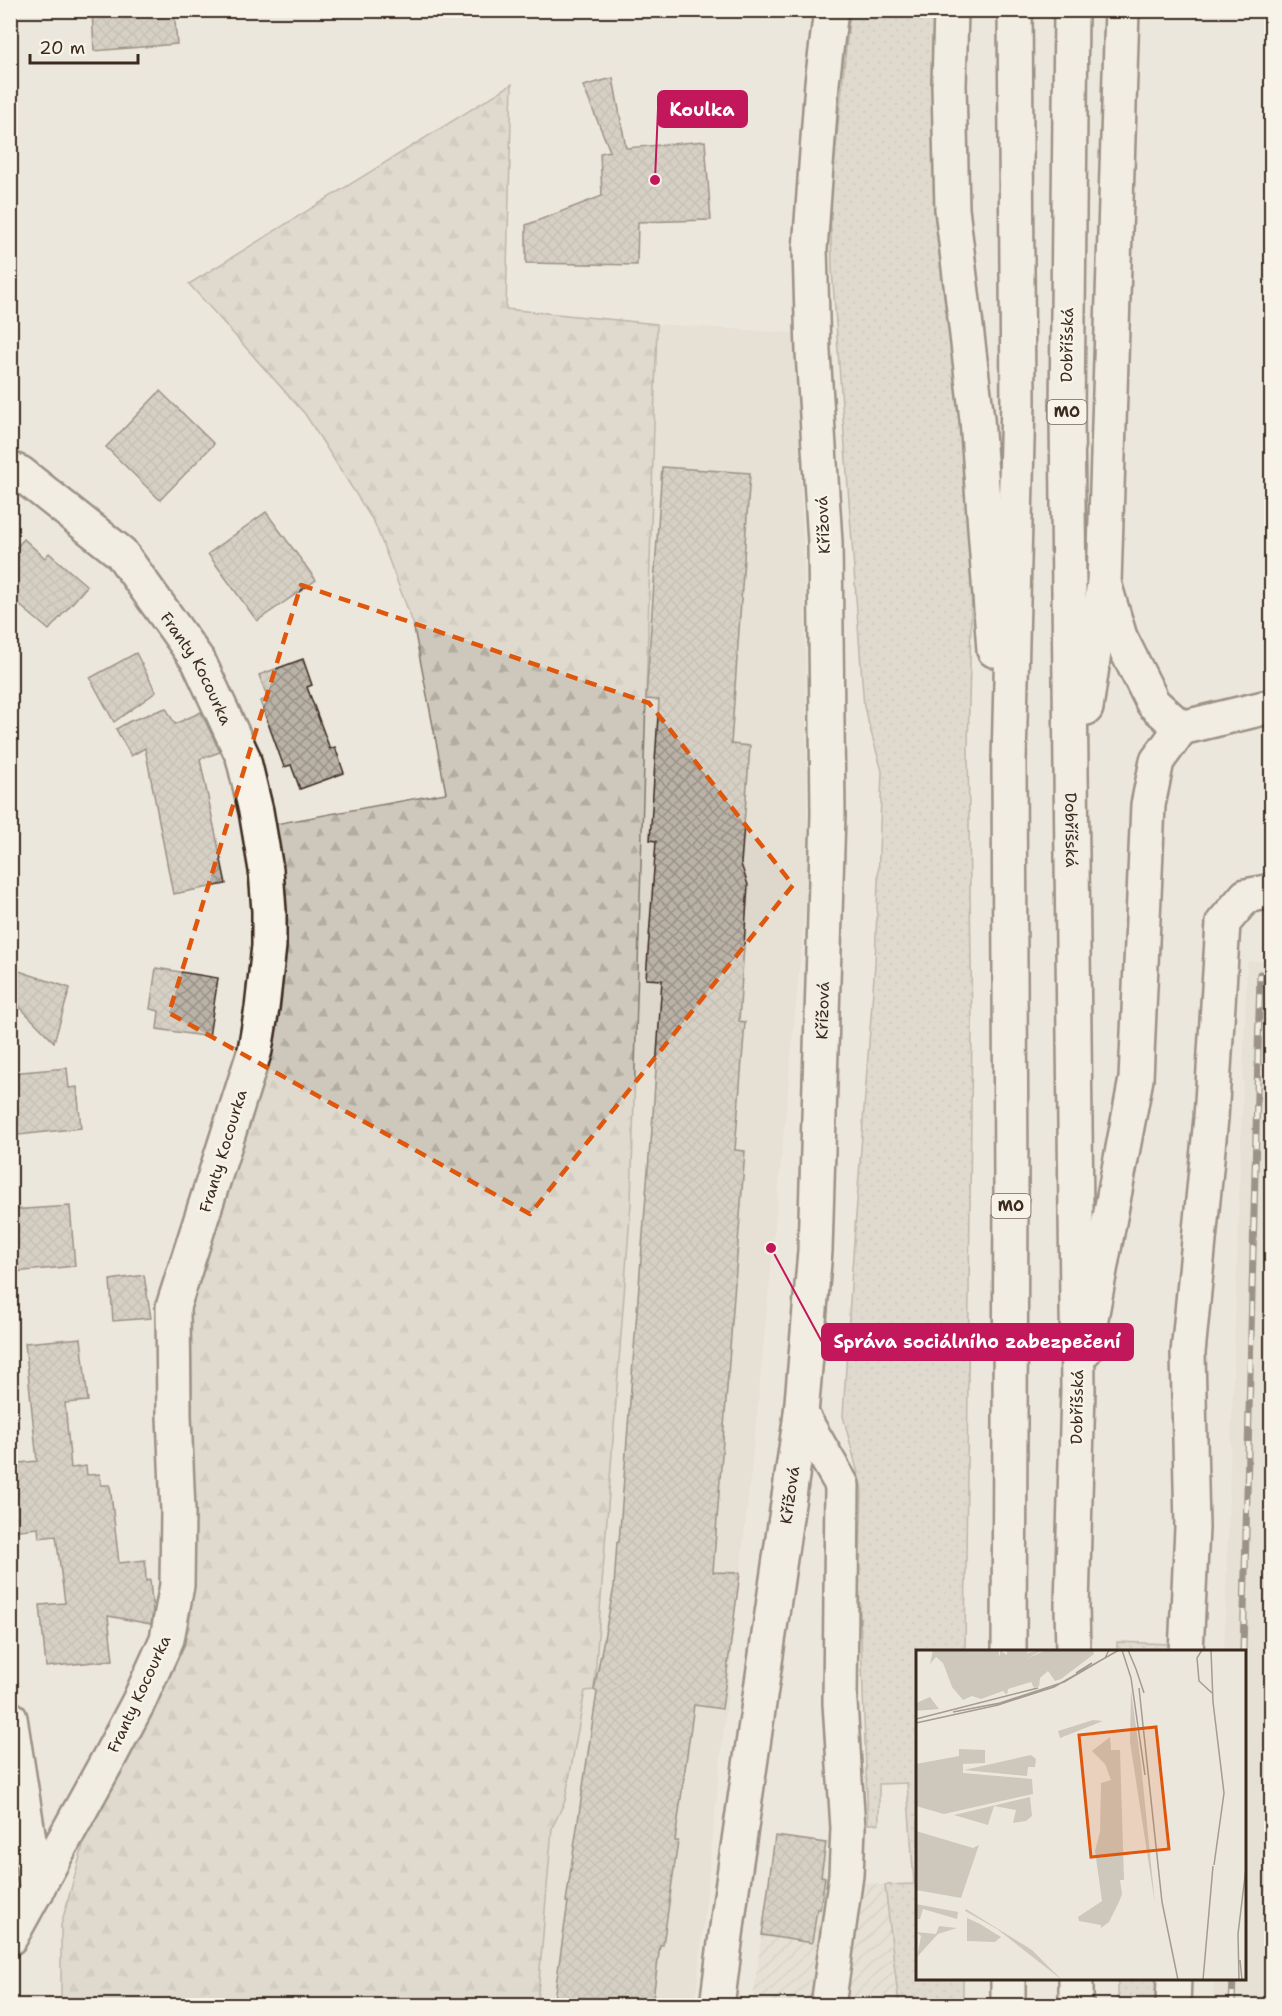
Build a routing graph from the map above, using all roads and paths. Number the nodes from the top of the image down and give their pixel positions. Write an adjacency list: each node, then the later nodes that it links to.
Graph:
1 (831, 10): 14 (main road, Křížová)
2 (951, 10): 10 (main road)
3 (1015, 10): 10 (main road, MO)
4 (1071, 10): 11 (main road, Dobříšská / MO)
5 (1122, 10): 7 (main road)
6 (10, 469): 19 (main road, Franty Kocourka)
7 (1104, 583): 9 (main road); 11 (main road)
8 (1272, 706): 9 (main road)
9 (1181, 728): 13 (main road)
10 (1009, 762): 15 (main road, MO)
11 (1071, 814): 13 (main road, Dobříšská / MO)
12 (1272, 891): 17 (main road)
13 (1078, 1390): 16 (main road, Dobříšská / MO)
14 (801, 1414): 24 (main road, Křížová); 25 (main road)
15 (1009, 1650)
16 (1073, 1650)
17 (1186, 1650)
18 (10, 1718): 19 (main road)
19 (37, 1891): 20 (main road, Franty Kocourka)
20 (10, 1938)
21 (1008, 1980): 26 (main road)
22 (1076, 1980): 27 (main road)
23 (1174, 1980): 28 (main road)
24 (717, 2006)
25 (828, 2006)
26 (1008, 2006)
27 (1076, 2006)
28 (1173, 2006)

